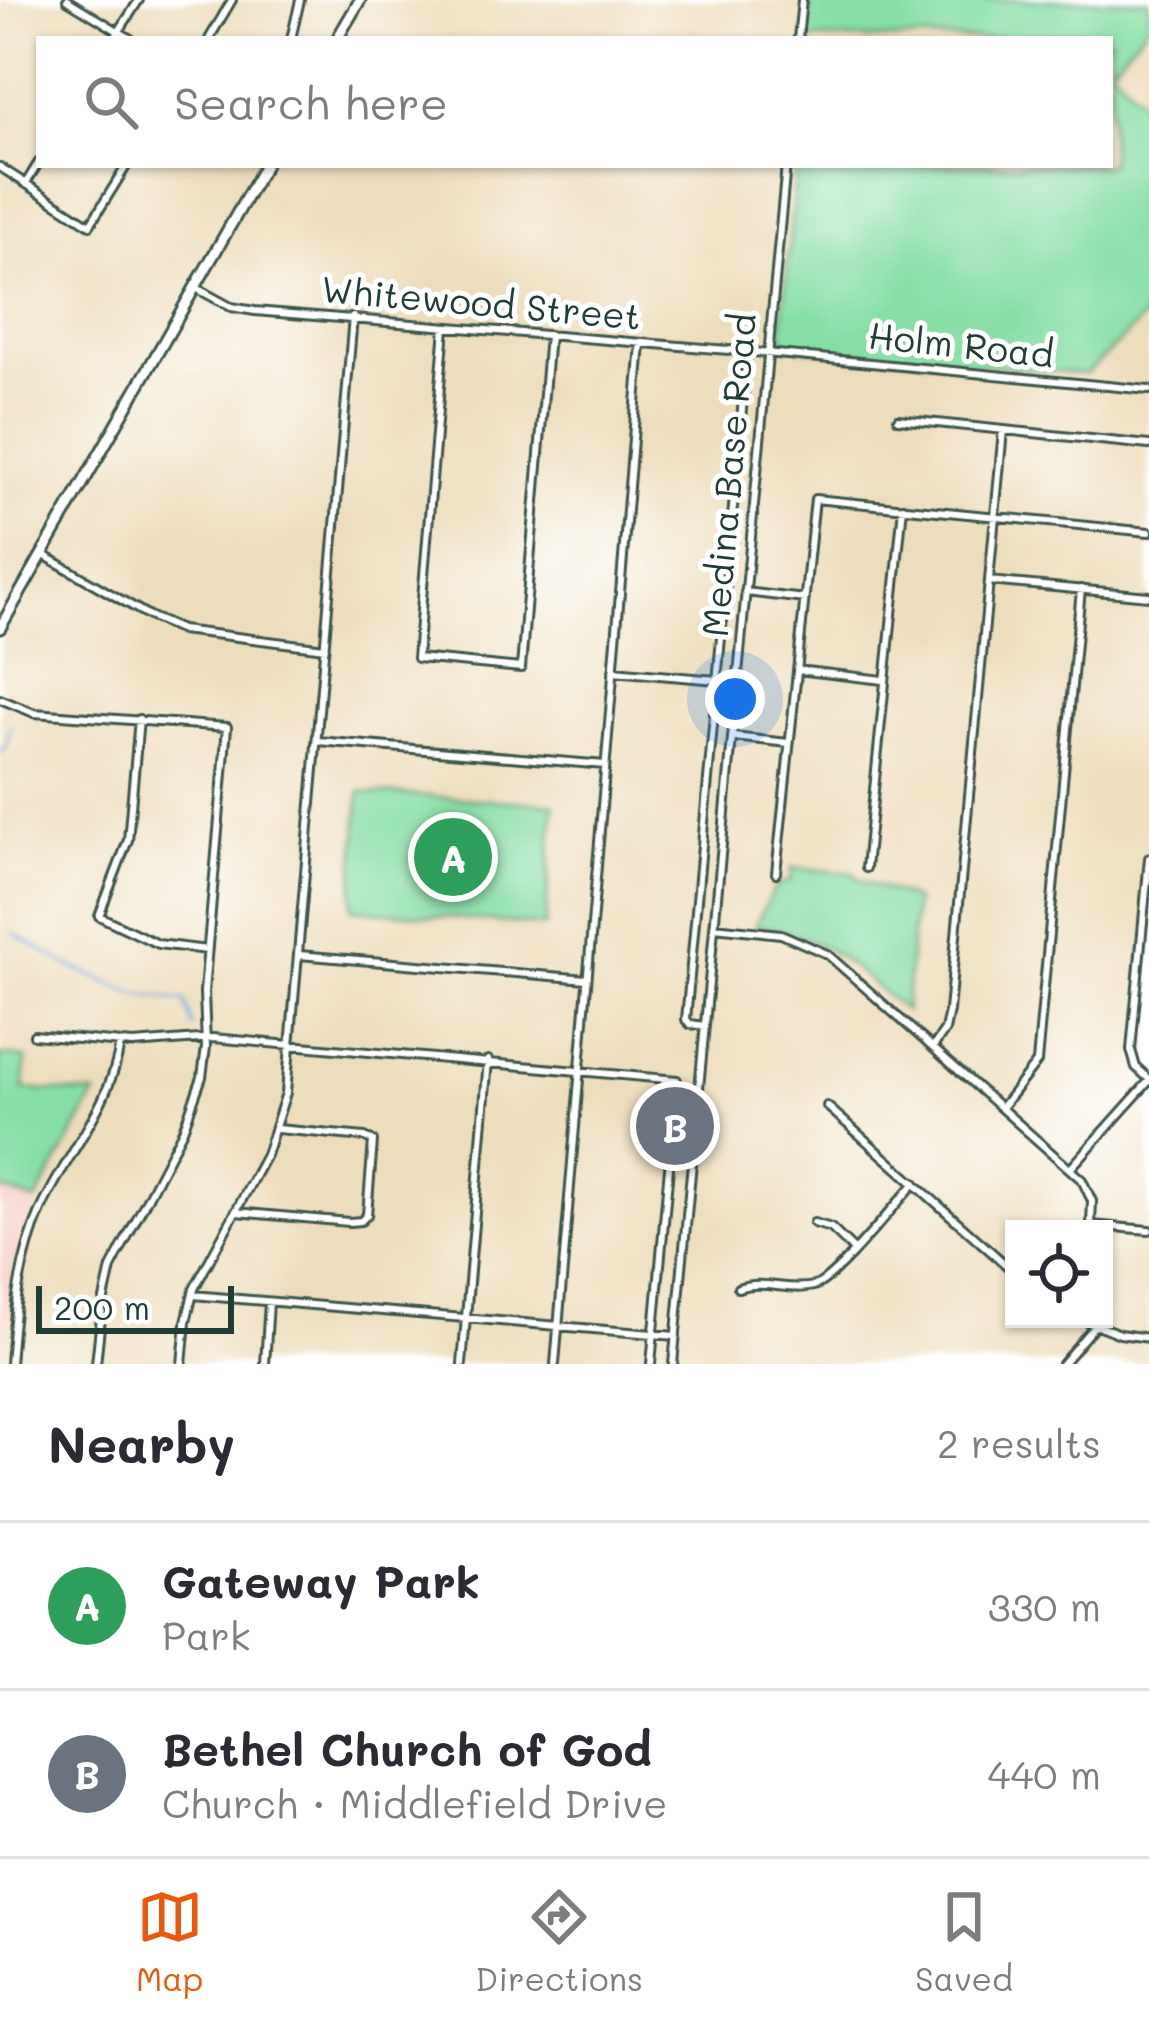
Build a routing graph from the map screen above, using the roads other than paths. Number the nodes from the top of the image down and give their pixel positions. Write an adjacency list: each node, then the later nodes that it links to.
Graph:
1 (67, 0): 7 (street)
2 (140, 0): 7 (street)
3 (232, 0): 8 (street)
4 (300, 0): 9 (street)
5 (360, 0): 10 (main road)
6 (802, 0): 11 (street)
7 (117, 36)
8 (211, 36)
9 (291, 36)
10 (340, 36)
11 (798, 36)
12 (0, 167): 17 (street)
13 (36, 167): 17 (street)
14 (125, 168): 17 (street)
15 (263, 168): 18 (main road)
16 (786, 168): 24 (street, Medina Base Road)
17 (26, 183)
18 (194, 287): 19 (street, Whitewood Street); 34 (main road)
19 (353, 317): 20 (street, Whitewood Street); 41 (street)
20 (446, 326): 21 (street, Whitewood Street); 21 (street)
21 (549, 335): 22 (street, Whitewood Street)
22 (641, 344): 23 (street, Whitewood Street); 42 (street)
23 (747, 354): 24 (street, Whitewood Street); 30 (street)
24 (768, 356): 25 (street, Holm Road); 32 (street, Medina Base Road)
25 (1149, 390)
26 (898, 418): 27 (street)
27 (1004, 430): 28 (street); 31 (street)
28 (1149, 445)
29 (904, 507): 31 (street); 39 (street); 45 (street)
30 (734, 515): 32 (street); 44 (street)
31 (995, 516): 33 (street); 35 (street)
32 (753, 517): 37 (street, Medina Base Road)
33 (1149, 532)
34 (42, 554): 40 (main road); 41 (street)
35 (989, 581): 36 (street); 64 (street)
36 (1081, 590): 38 (street); 69 (street)
37 (745, 592): 39 (street); 48 (street, Medina Base Road)
38 (1149, 596)
39 (805, 598): 43 (street)
40 (0, 628)
41 (325, 648): 49 (street)
42 (613, 670): 44 (street); 51 (street)
43 (797, 670): 45 (street); 50 (street)
44 (718, 680): 59 (street)
45 (884, 680): 53 (street)
46 (0, 699): 47 (street)
47 (139, 719): 56 (street); 56 (street)
48 (733, 737): 50 (street); 55 (street, Medina Base Road)
49 (317, 741): 51 (street); 57 (street)
50 (790, 743): 54 (street)
51 (605, 766): 58 (street)
52 (1149, 858): 67 (street)
53 (866, 868)
54 (776, 873)
55 (714, 927): 59 (street, Medina Base Road); 64 (street)
56 (208, 950): 61 (street)
57 (299, 955): 58 (street); 63 (street)
58 (587, 979): 66 (street)
59 (705, 1026): 86 (street, Medina Base Road)
60 (34, 1035): 62 (street)
61 (206, 1037): 62 (street); 63 (street); 89 (street)
62 (120, 1043): 88 (street)
63 (292, 1044): 65 (street); 70 (street)
64 (933, 1047): 69 (street)
65 (488, 1060): 66 (street); 81 (street)
66 (579, 1069): 82 (street); 85 (street)
67 (1149, 1080): 71 (street)
68 (827, 1106): 72 (street)
69 (1001, 1108): 71 (street)
70 (277, 1129): 73 (street); 73 (street)
71 (1070, 1169): 75 (street)
72 (915, 1183): 76 (street); 77 (street)
73 (236, 1212): 79 (street)
74 (814, 1223): 76 (street)
75 (1149, 1231)
76 (854, 1250): 78 (street)
77 (1005, 1264)
78 (738, 1288)
79 (193, 1295): 80 (street); 90 (street)
80 (269, 1302): 81 (street); 91 (street)
81 (466, 1318): 82 (street); 92 (street)
82 (558, 1326): 85 (street); 93 (street)
83 (1092, 1328): 96 (street)
84 (1107, 1328): 87 (street)
85 (653, 1334): 86 (street); 94 (street)
86 (676, 1336): 95 (street, Medina Base Road)
87 (1149, 1339)
88 (10, 1364)
89 (96, 1364)
90 (182, 1364)
91 (265, 1364)
92 (463, 1364)
93 (555, 1364)
94 (650, 1364)
95 (673, 1364)
96 (1062, 1364)

